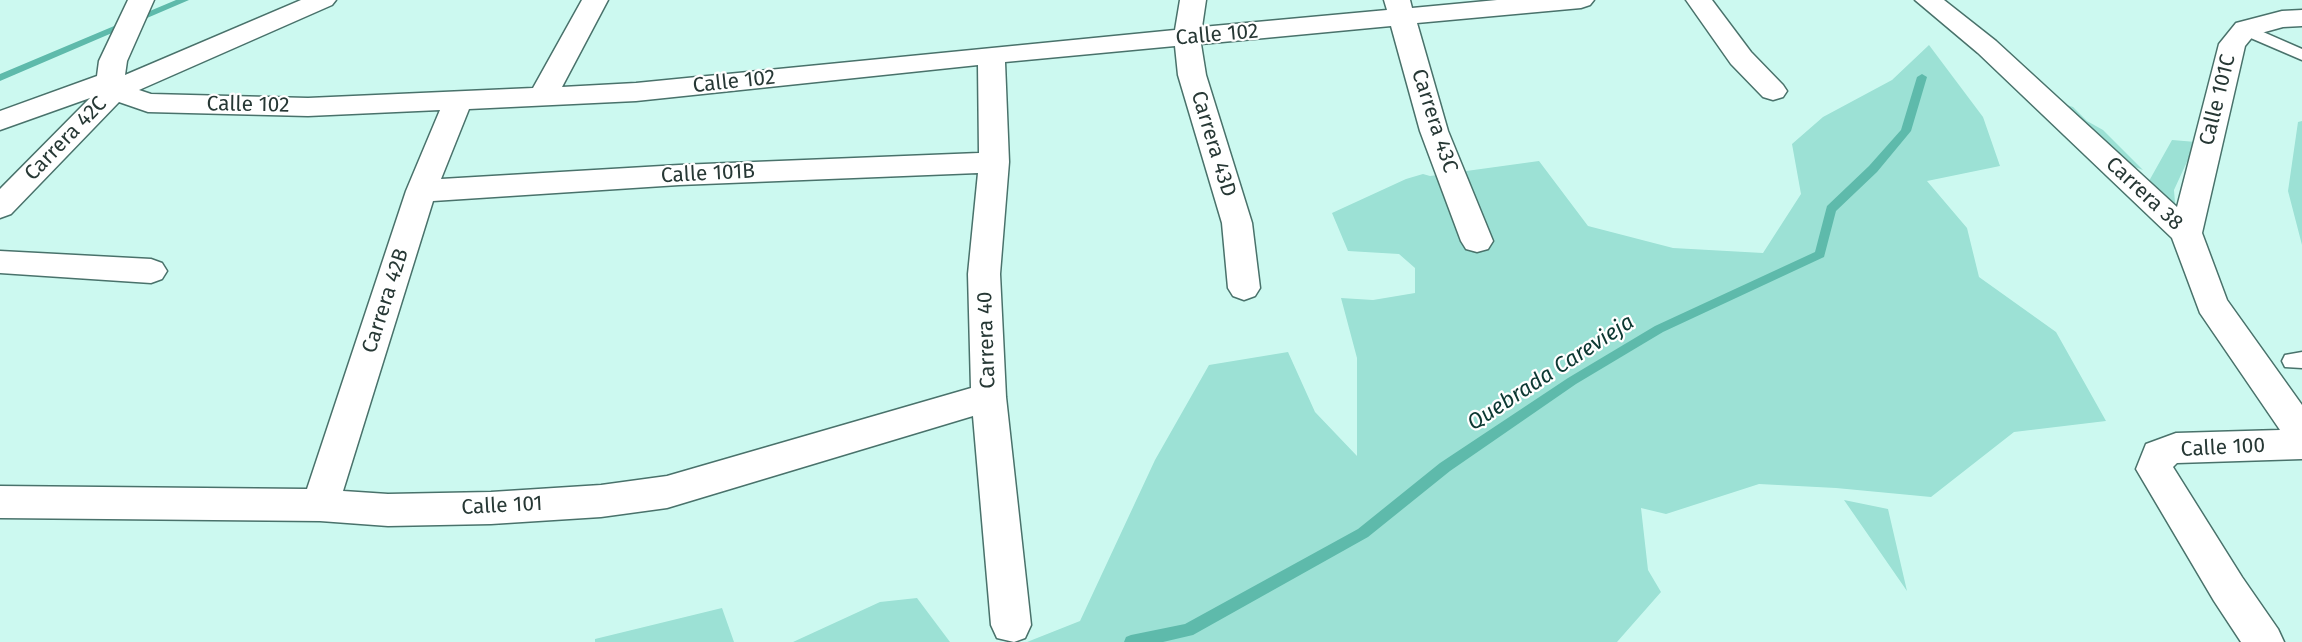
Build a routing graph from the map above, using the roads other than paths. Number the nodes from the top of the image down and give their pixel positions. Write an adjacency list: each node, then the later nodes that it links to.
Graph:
1 (141, 0): 14 (street, Carrera 42C)
2 (323, 0): 14 (street)
3 (595, 0): 16 (street)
4 (1192, 0): 11 (street, Carrera 43D)
5 (1581, 0): 8 (street, Calle 102)
6 (1699, 0): 15 (street)
7 (1928, 0): 22 (street, Carrera 38)
8 (1400, 9): 11 (street, Calle 102); 23 (street, Carrera 43C)
9 (2302, 18): 10 (street, Calle 101C)
10 (2245, 29): 13 (lane); 22 (street, Calle 101C)
11 (1187, 38): 12 (street, Calle 102); 26 (street, Carrera 43D)
12 (991, 55): 16 (street, Calle 102); 19 (street, Carrera 40)
13 (2302, 55)
14 (112, 78): 17 (street, Calle 102); 18 (street); 21 (street, Carrera 42C)
15 (1773, 91)
16 (542, 97): 17 (street, Calle 102)
17 (458, 100): 20 (street, Carrera 42B)
18 (0, 121)
19 (994, 162): 20 (street, Calle 101B); 27 (street, Carrera 40)
20 (421, 191): 31 (street, Carrera 42B)
21 (0, 207)
22 (2186, 233): 28 (street, Carrera 38)
23 (1477, 241)
24 (0, 262): 25 (street)
25 (151, 271)
26 (1244, 288)
27 (989, 397): 31 (street, Calle 101); 32 (street, Carrera 40)
28 (2302, 433)
29 (2302, 444): 33 (street, Calle 100)
30 (0, 502): 31 (street, Calle 101)
31 (320, 505)
32 (1011, 624)
33 (2264, 642)

